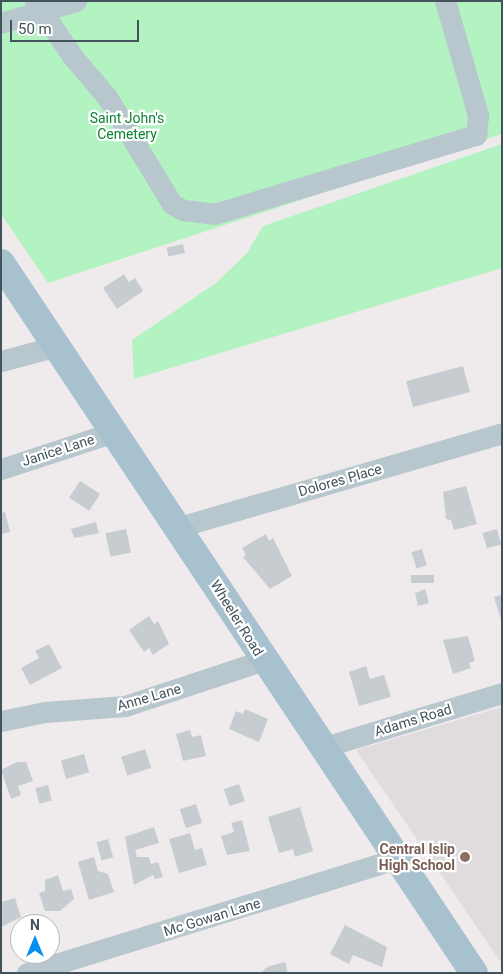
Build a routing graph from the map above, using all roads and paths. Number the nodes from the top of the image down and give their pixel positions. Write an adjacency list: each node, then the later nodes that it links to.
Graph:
1 (76, 1): 3 (street)
2 (445, 1): 3 (street)
3 (38, 6): 4 (street)
4 (1, 23)
5 (1, 263): 6 (main road, Wheeler Road)
6 (57, 346): 7 (street); 8 (main road, Wheeler Road)
7 (1, 361)
8 (114, 432): 10 (street, Janice Lane); 11 (main road, Wheeler Road)
9 (502, 433): 11 (street, Dolores Place)
10 (1, 469)
11 (179, 527): 12 (main road, Wheeler Road)
12 (264, 660): 14 (street, Anne Lane); 15 (main road, Wheeler Road)
13 (502, 693): 15 (street, Adams Road)
14 (1, 722)
15 (324, 747): 16 (main road, Wheeler Road)
16 (396, 859): 17 (street, Mc Gowan Lane); 18 (main road, Wheeler Road)
17 (27, 973)
18 (474, 973)

